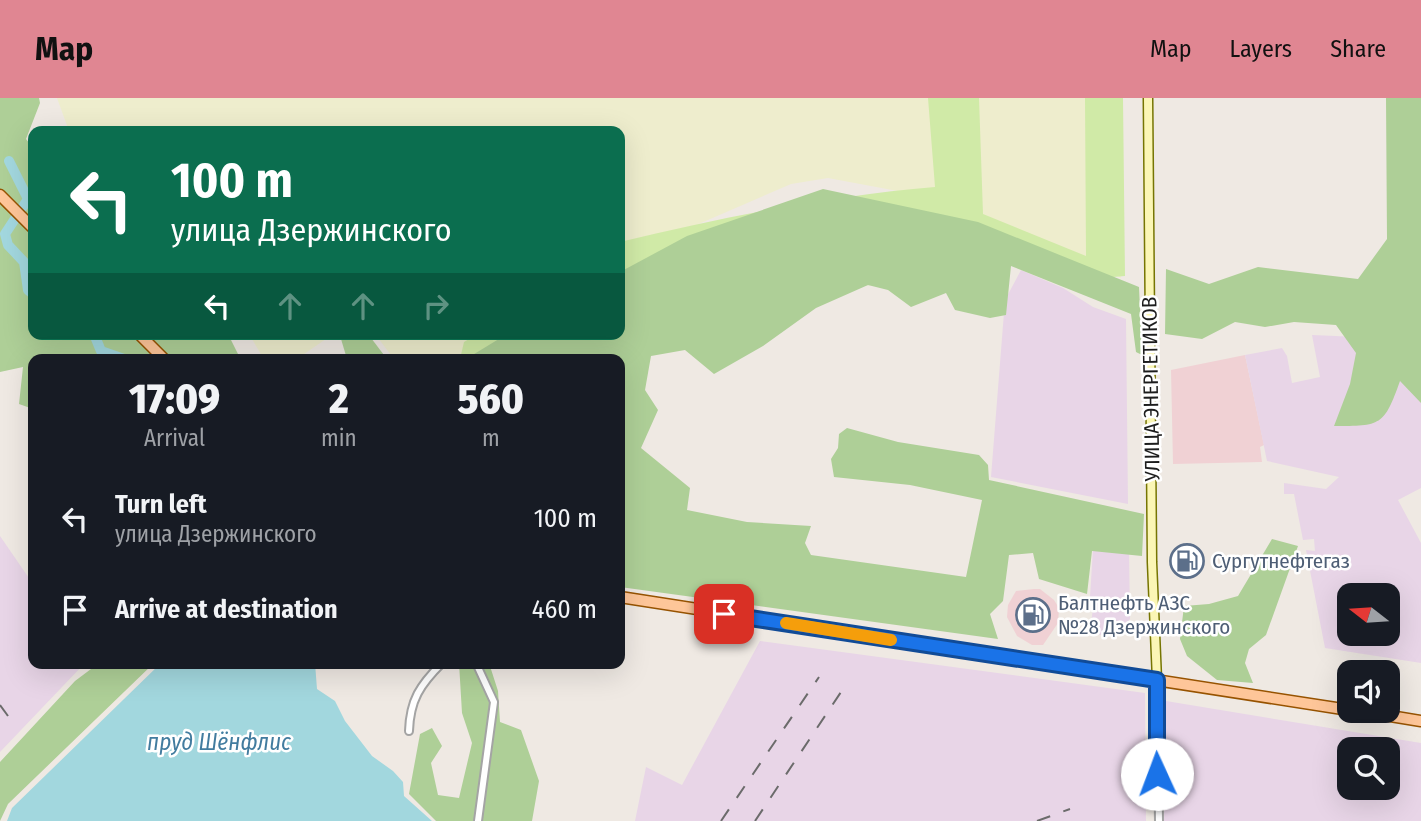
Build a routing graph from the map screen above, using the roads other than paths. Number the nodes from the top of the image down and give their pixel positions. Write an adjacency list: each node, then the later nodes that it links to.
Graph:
1 (1148, 98): 9 (main road, УЛИЦА ЭНЕРГЕТИКОВ)
2 (0, 195): 3 (main road)
3 (28, 224)
4 (145, 340): 5 (main road)
5 (159, 354)
6 (625, 598): 9 (main road)
7 (437, 669): 13 (street)
8 (479, 669): 14 (street)
9 (1157, 680): 10 (main road); 15 (street)
10 (1337, 708)
11 (1400, 718): 12 (main road)
12 (1421, 721)
13 (409, 732)
14 (478, 821)
15 (1159, 821)

